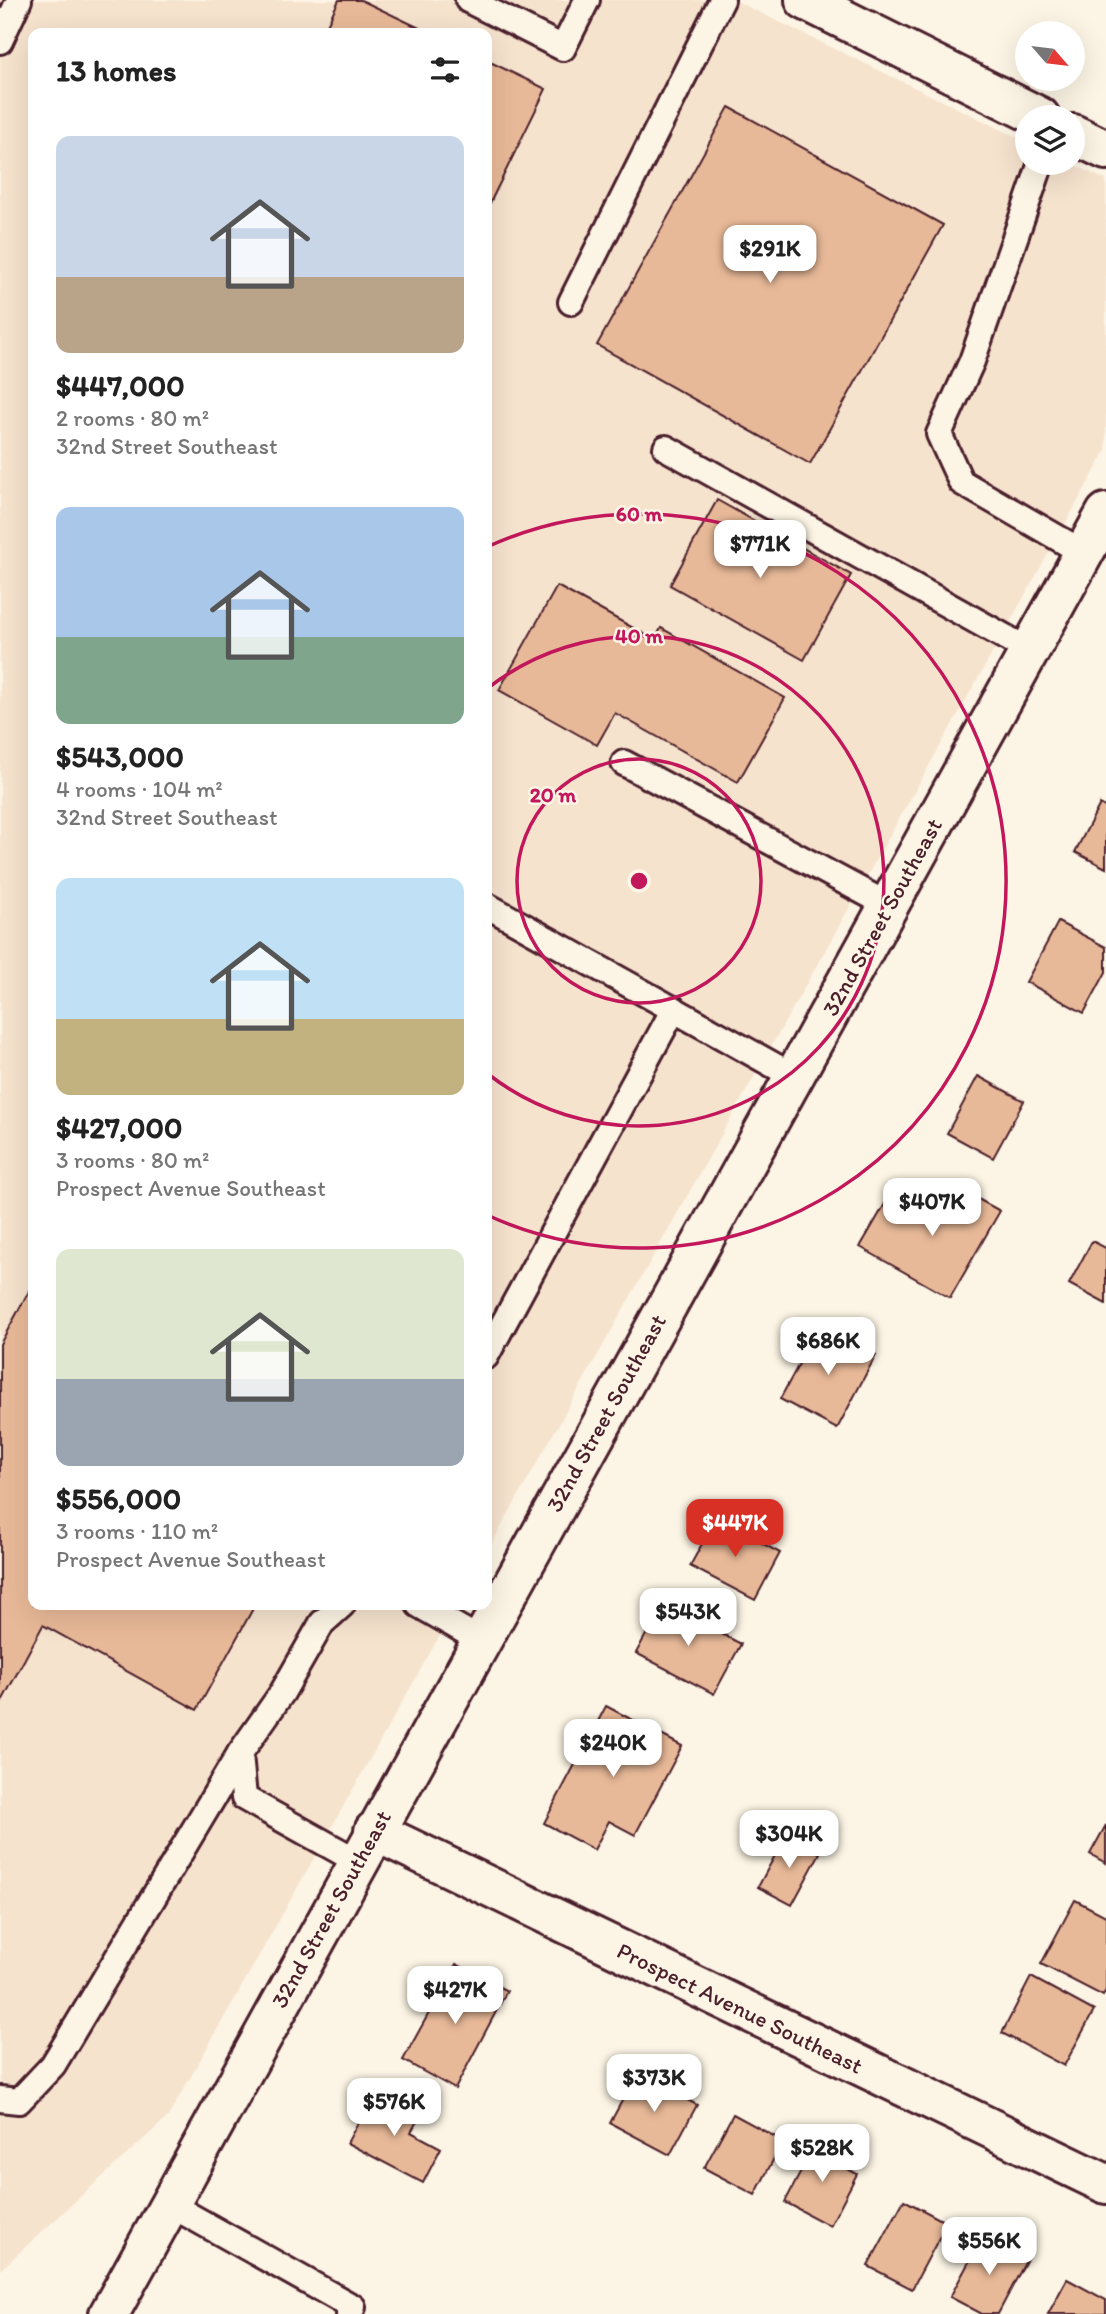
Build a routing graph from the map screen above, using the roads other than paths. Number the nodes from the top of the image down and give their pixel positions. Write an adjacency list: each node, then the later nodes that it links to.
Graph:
1 (19, 0): 6 (lane)
2 (468, 0): 3 (lane)
3 (586, 0)
4 (722, 0): 11 (lane)
5 (813, 2): 7 (street)
6 (0, 41)
7 (1016, 105)
8 (1085, 140): 9 (street)
9 (1106, 150)
10 (1037, 175): 14 (lane)
11 (571, 302)
12 (666, 448): 15 (lane)
13 (1106, 513): 14 (street, 32nd Street Southeast)
14 (1084, 553): 15 (street, 32nd Street Southeast)
15 (1030, 651): 17 (street, 32nd Street Southeast)
16 (624, 762): 17 (lane)
17 (888, 905): 20 (street, 32nd Street Southeast)
18 (492, 908): 19 (lane)
19 (674, 1009): 20 (lane); 21 (lane)
20 (793, 1076): 24 (street, 32nd Street Southeast)
21 (492, 1345)
22 (336, 1610): 25 (lane)
23 (428, 1610): 24 (lane)
24 (480, 1640): 26 (street, 32nd Street Southeast)
25 (240, 1753): 26 (lane); 27 (lane)
26 (365, 1846): 28 (street, Prospect Avenue Southeast); 29 (street, 32nd Street Southeast)
27 (0, 2099)
28 (1106, 2184)
29 (169, 2204): 30 (street, 32nd Street Southeast); 31 (lane)
30 (109, 2314)
31 (349, 2314)

